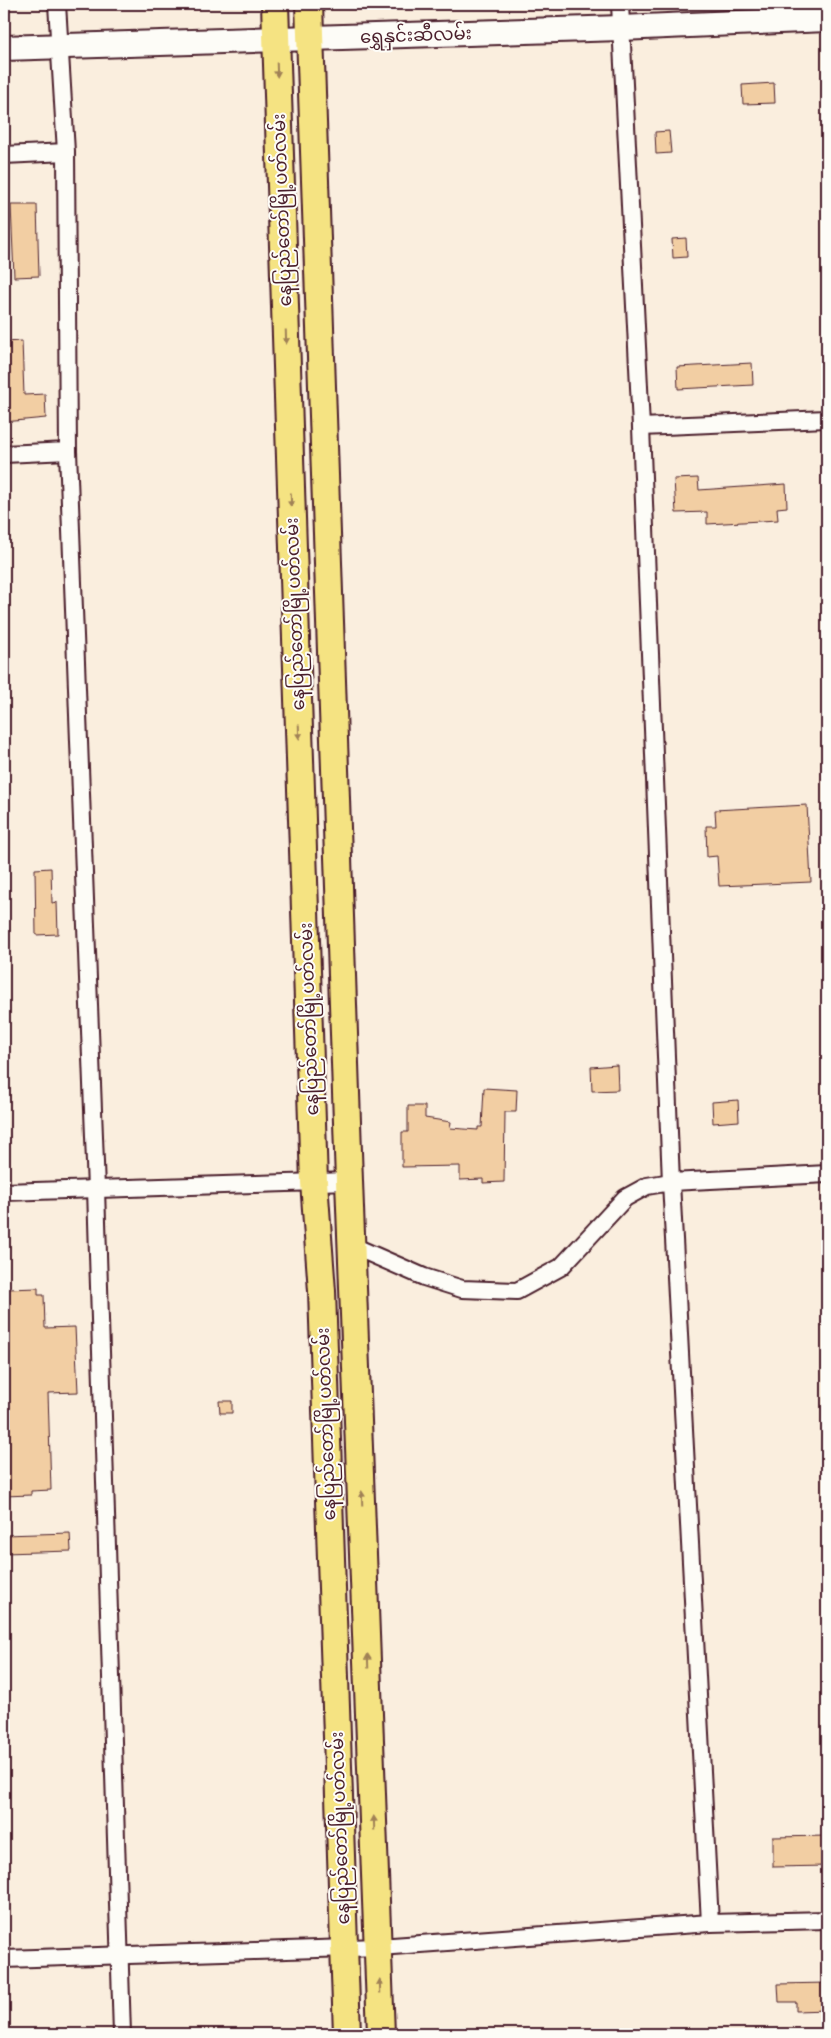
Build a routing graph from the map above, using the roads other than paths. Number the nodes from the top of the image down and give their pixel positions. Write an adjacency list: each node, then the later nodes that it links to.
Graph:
1 (57, 4): 9 (street)
2 (274, 4): 8 (main road, နေပြည်တော်မြို့ပတ်လမ်း)
3 (309, 4): 7 (main road, နေပြည်တော်မြို့ပတ်လမ်း)
4 (620, 4): 6 (street)
5 (827, 19): 6 (street, ရွှေနှင်းဆီလမ်း)
6 (621, 28): 7 (street, ရွှေနှင်းဆီလမ်း); 14 (street)
7 (310, 38): 8 (street, ရွှေနှင်းဆီလမ်း); 18 (main road, နေပြည်တော်မြို့ပတ်လမ်း)
8 (276, 39): 9 (street, ရွှေနှင်းဆီလမ်း); 19 (main road, နေပြည်တော်မြို့ပတ်လမ်း, one-way to 19)
9 (59, 46): 10 (street, ရွှေနှင်းဆီလမ်း); 11 (street)
10 (4, 48)
11 (66, 152): 12 (street); 15 (street)
12 (4, 155)
13 (827, 419): 14 (street)
14 (641, 427): 20 (street)
15 (68, 451): 16 (street); 21 (street)
16 (4, 454)
17 (827, 1174): 20 (street)
18 (349, 1181): 19 (street); 23 (main road, နေပြည်တော်မြို့ပတ်လမ်း)
19 (314, 1182): 21 (street); 26 (main road, နေပြည်တော်မြို့ပတ်လမ်း)
20 (671, 1182): 23 (street); 25 (street)
21 (96, 1189): 22 (street); 28 (street)
22 (4, 1192)
23 (353, 1246): 27 (main road, နေပြည်တော်မြို့ပတ်လမ်း, one-way to 23)
24 (827, 1920): 25 (street)
25 (710, 1923): 27 (street)
26 (344, 1947): 27 (street); 28 (street); 31 (main road, နေပြည်တော်မြို့ပတ်လမ်း)
27 (379, 1947): 32 (main road, နေပြည်တော်မြို့ပတ်လမ်း, one-way to 27)
28 (120, 1955): 29 (street); 30 (street)
29 (4, 1959)
30 (122, 2034)
31 (348, 2034)
32 (381, 2034)

